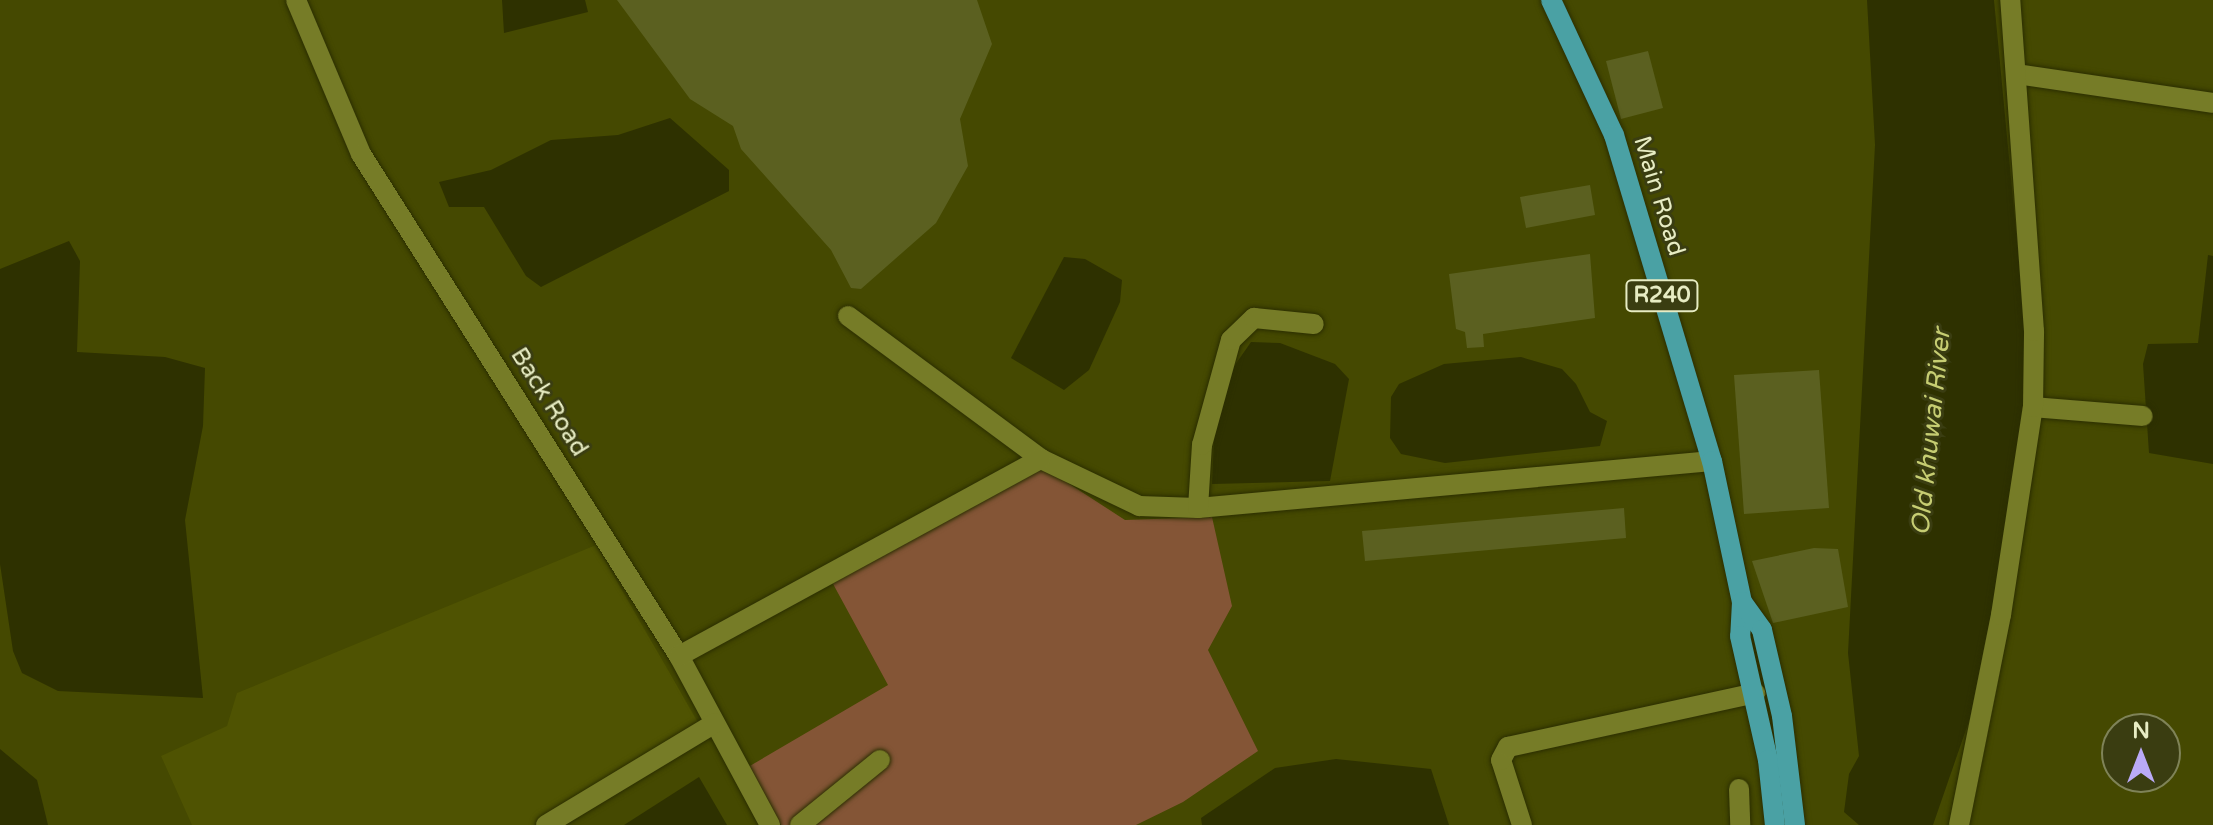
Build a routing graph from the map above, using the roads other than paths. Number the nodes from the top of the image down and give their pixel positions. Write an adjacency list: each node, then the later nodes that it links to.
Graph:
1 (296, 0): 14 (street, Back Road)
2 (1551, 0): 11 (main road, Main Road / R240)
3 (2010, 0): 4 (street)
4 (2017, 74): 5 (street); 8 (street)
5 (2208, 106)
6 (848, 316): 10 (street)
7 (1314, 324): 12 (street)
8 (2033, 407): 9 (street); 26 (street)
9 (2143, 416)
10 (1041, 459): 12 (street); 14 (street)
11 (1712, 461): 12 (street); 13 (main road, Main Road / R240)
12 (1198, 508)
13 (1742, 602): 15 (main road, Main Road / R240); 25 (main road, Main Road / R240)
14 (679, 656): 16 (street, Back Road)
15 (1755, 693): 22 (street); 24 (main road, Main Road / R240)
16 (715, 723): 19 (street); 20 (street, Back Road)
17 (880, 760): 21 (street)
18 (1739, 789): 23 (street)
19 (546, 825)
20 (770, 825)
21 (800, 825)
22 (1522, 825)
23 (1740, 825)
24 (1775, 825)
25 (1795, 825)
26 (1959, 825)

